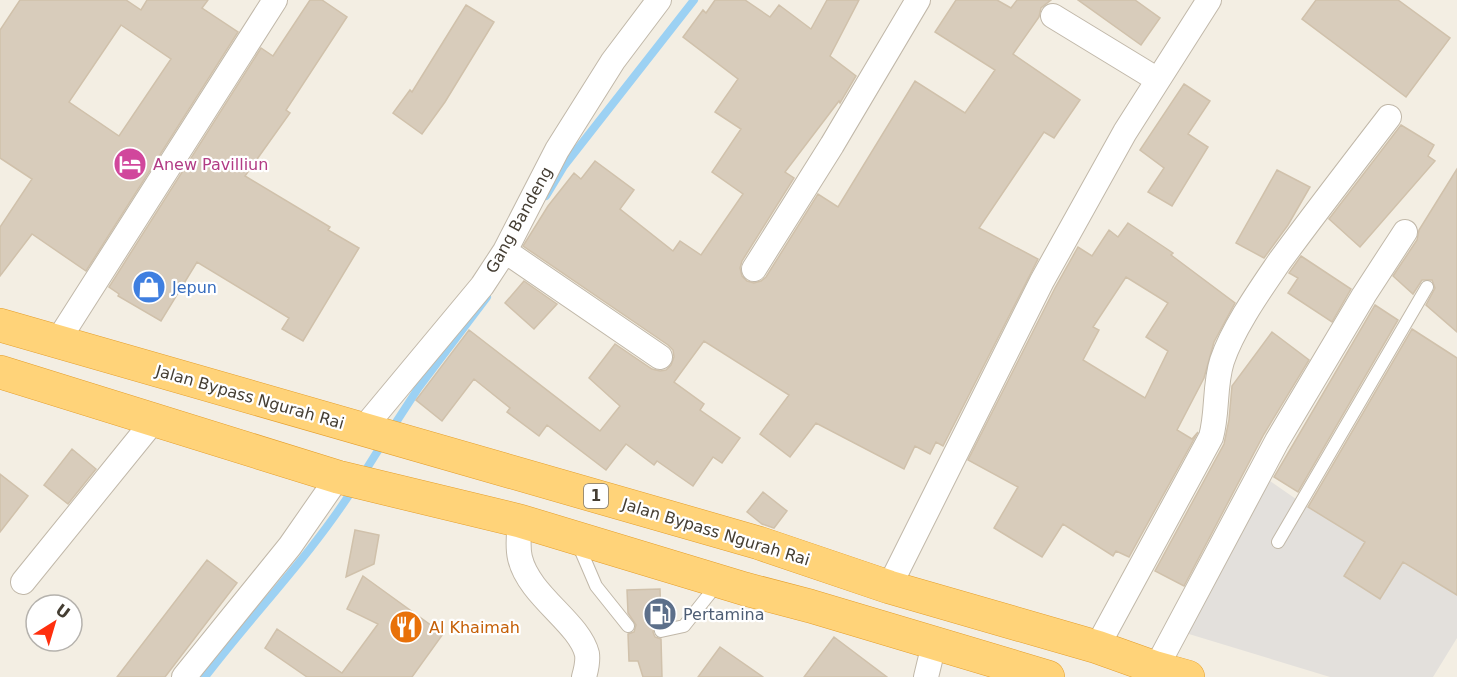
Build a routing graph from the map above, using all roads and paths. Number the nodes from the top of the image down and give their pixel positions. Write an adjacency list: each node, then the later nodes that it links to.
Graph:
1 (275, 0): 13 (street)
2 (659, 0): 9 (street, Gang Bandeng)
3 (918, 0): 10 (street)
4 (1209, 0): 6 (street)
5 (1053, 16): 6 (street)
6 (1158, 80): 26 (street)
7 (1389, 117): 30 (street)
8 (1405, 232): 31 (street)
9 (505, 251): 14 (street); 18 (street, Gang Bandeng)
10 (754, 269)
11 (1427, 287): 23 (lane)
12 (0, 325): 13 (highway, Jalan Bypass Ngurah Rai / 1)
13 (57, 342): 16 (highway, Jalan Bypass Ngurah Rai / 1)
14 (660, 357)
15 (0, 372): 17 (highway)
16 (247, 397): 18 (highway, Jalan Bypass Ngurah Rai / 1); 19 (highway)
17 (155, 419): 19 (highway); 24 (street)
18 (363, 429): 26 (highway, Jalan Bypass Ngurah Rai / 1)
19 (234, 443): 20 (highway)
20 (338, 477): 21 (highway); 32 (street)
21 (520, 521): 22 (highway); 33 (street)
22 (576, 539): 25 (highway); 27 (lane)
23 (1278, 542)
24 (23, 582)
25 (720, 582): 28 (lane); 29 (highway)
26 (889, 587): 30 (highway, Jalan Bypass Ngurah Rai / 1)
27 (628, 626)
28 (661, 631)
29 (934, 644): 34 (street); 35 (highway)
30 (1097, 646): 31 (highway, Jalan Bypass Ngurah Rai / 1)
31 (1156, 668): 36 (highway, Jalan Bypass Ngurah Rai / 1)
32 (184, 677)
33 (584, 677)
34 (926, 677)
35 (1047, 677)
36 (1188, 677)

